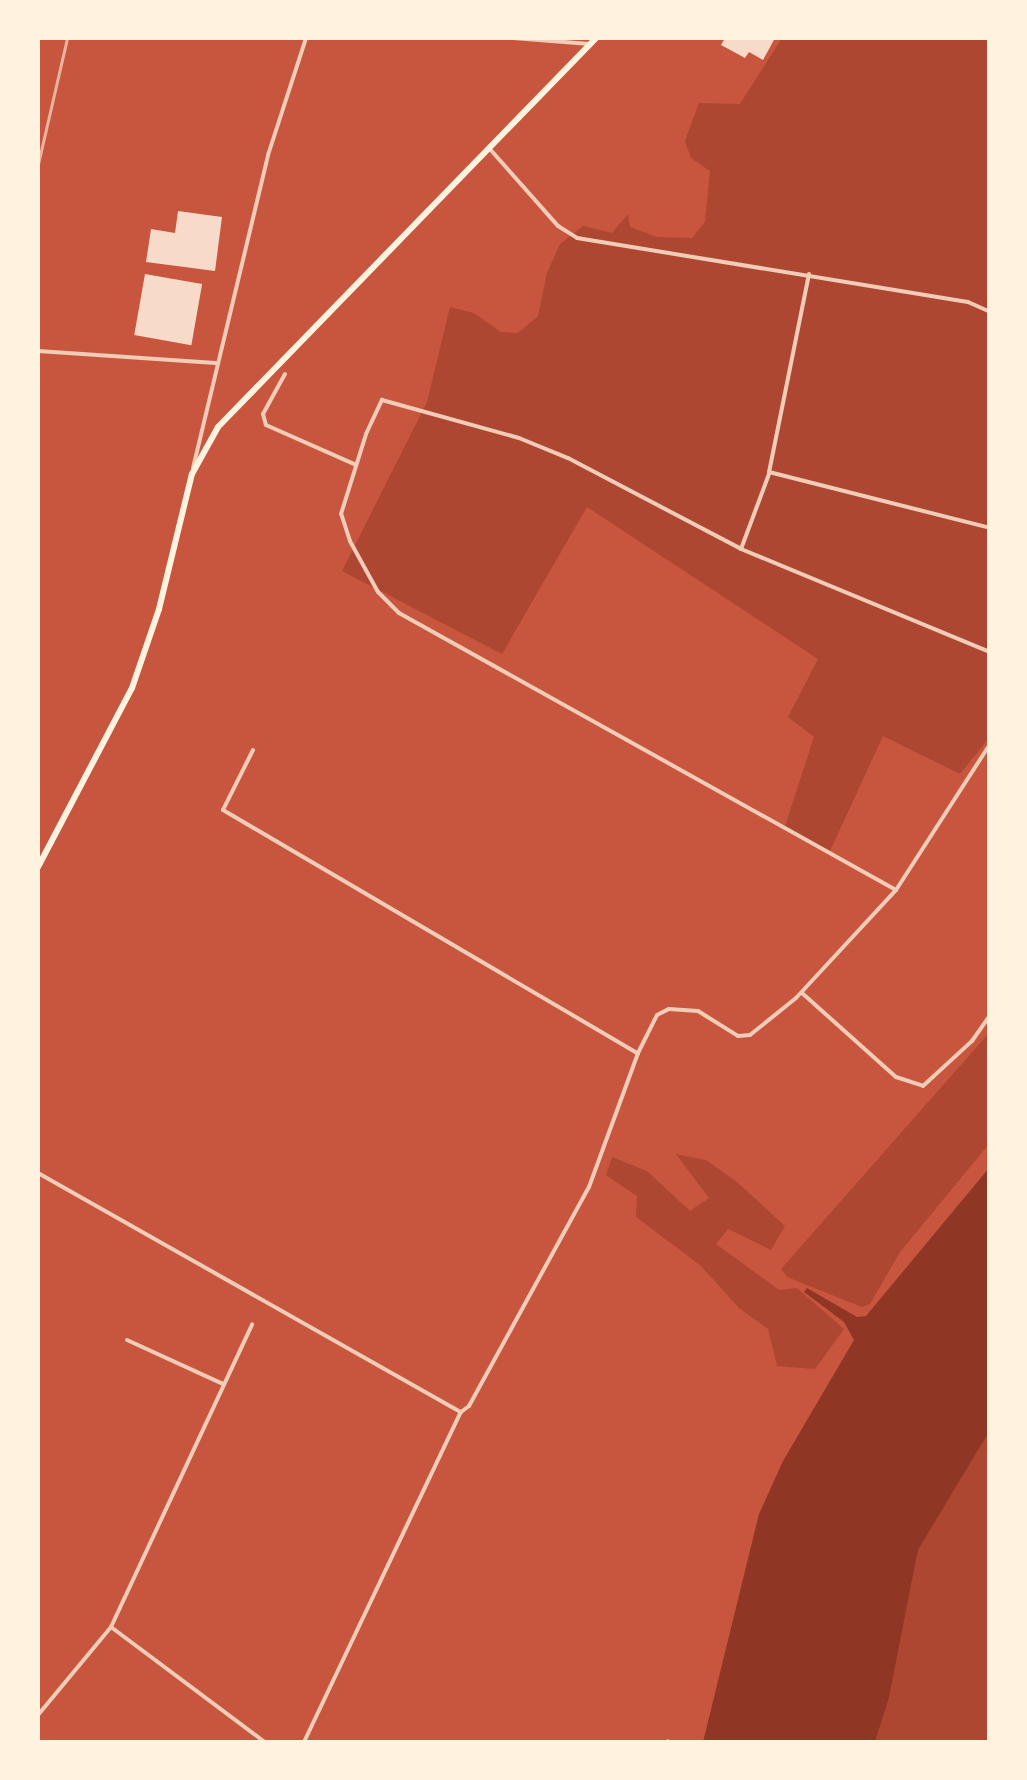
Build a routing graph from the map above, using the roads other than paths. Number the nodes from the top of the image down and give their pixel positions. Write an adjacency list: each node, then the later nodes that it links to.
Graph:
1 (306, 38): 8 (street)
2 (513, 38): 3 (street)
3 (593, 41): 4 (main road)
4 (489, 148): 5 (street); 9 (main road)
5 (809, 274): 6 (street); 11 (street)
6 (990, 312)
7 (38, 350): 8 (street)
8 (216, 363): 12 (street)
9 (264, 376): 10 (street); 12 (main road)
10 (354, 464): 14 (street); 19 (street)
11 (770, 472): 13 (street); 14 (street)
12 (192, 474): 18 (main road)
13 (990, 528)
14 (741, 549): 15 (street)
15 (990, 652)
16 (990, 744): 19 (street)
17 (254, 750): 22 (street)
18 (38, 867)
19 (896, 890): 20 (street)
20 (802, 993): 21 (street); 22 (street)
21 (990, 1015)
22 (638, 1053): 27 (street)
23 (38, 1174): 27 (street)
24 (252, 1324): 26 (street)
25 (127, 1340): 26 (street)
26 (223, 1384): 28 (street)
27 (461, 1412): 31 (street)
28 (110, 1627): 29 (street); 30 (street)
29 (38, 1715)
30 (265, 1742)
31 (304, 1742)

